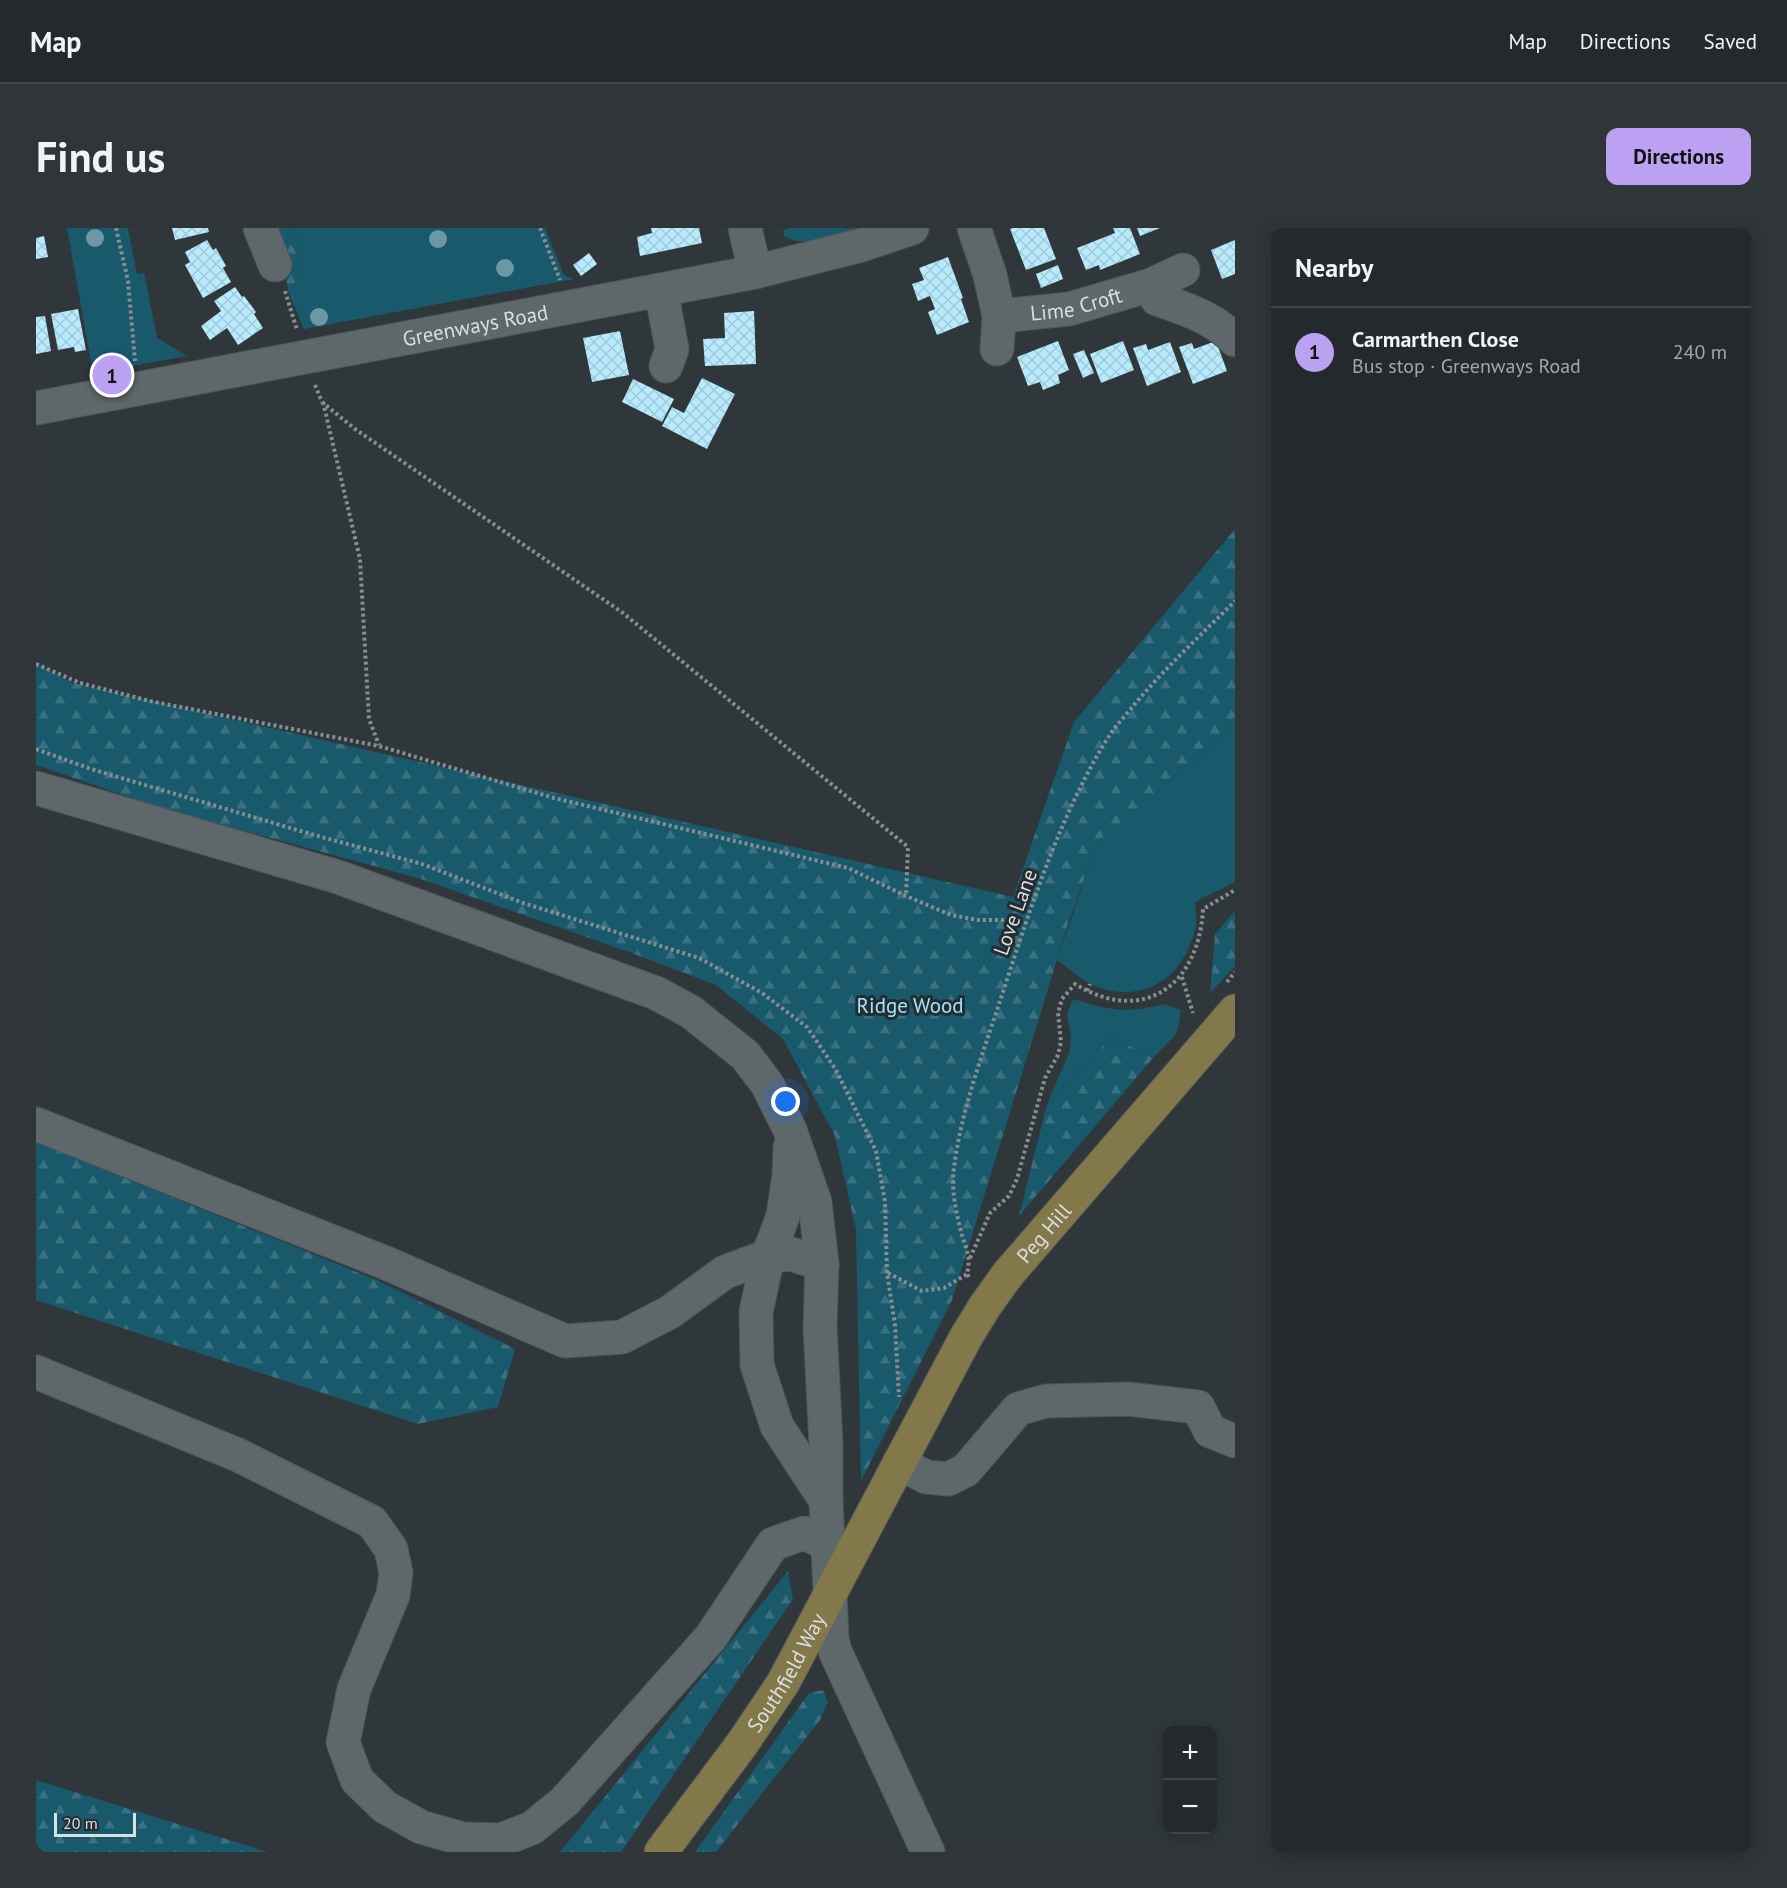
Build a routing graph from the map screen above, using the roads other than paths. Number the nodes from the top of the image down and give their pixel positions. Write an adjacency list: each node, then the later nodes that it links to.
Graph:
1 (260, 228): 5 (street)
2 (745, 228): 7 (street)
3 (912, 228): 7 (street, Greenways Road)
4 (974, 228): 10 (street, Lime Croft)
5 (275, 265)
6 (1183, 270): 9 (street, Lime Croft)
7 (755, 272): 8 (street, Greenways Road)
8 (661, 290): 13 (street); 14 (street, Greenways Road)
9 (1156, 299): 10 (street, Lime Croft); 11 (street)
10 (999, 316): 12 (street, Lime Croft)
11 (1235, 340)
12 (997, 349)
13 (666, 366)
14 (36, 408)
15 (36, 788): 18 (street)
16 (1235, 1011): 23 (main road, Peg Hill)
17 (36, 1124): 19 (street)
18 (790, 1130): 19 (street); 20 (street)
19 (768, 1256): 20 (street); 24 (street)
20 (822, 1264): 24 (street)
21 (36, 1372): 25 (street)
22 (1235, 1441): 23 (street)
23 (895, 1471): 26 (main road, Southfield Way)
24 (826, 1502): 25 (street)
25 (827, 1544): 26 (street)
26 (830, 1595): 27 (main road, Southfield Way); 28 (street)
27 (661, 1852)
28 (928, 1852)

